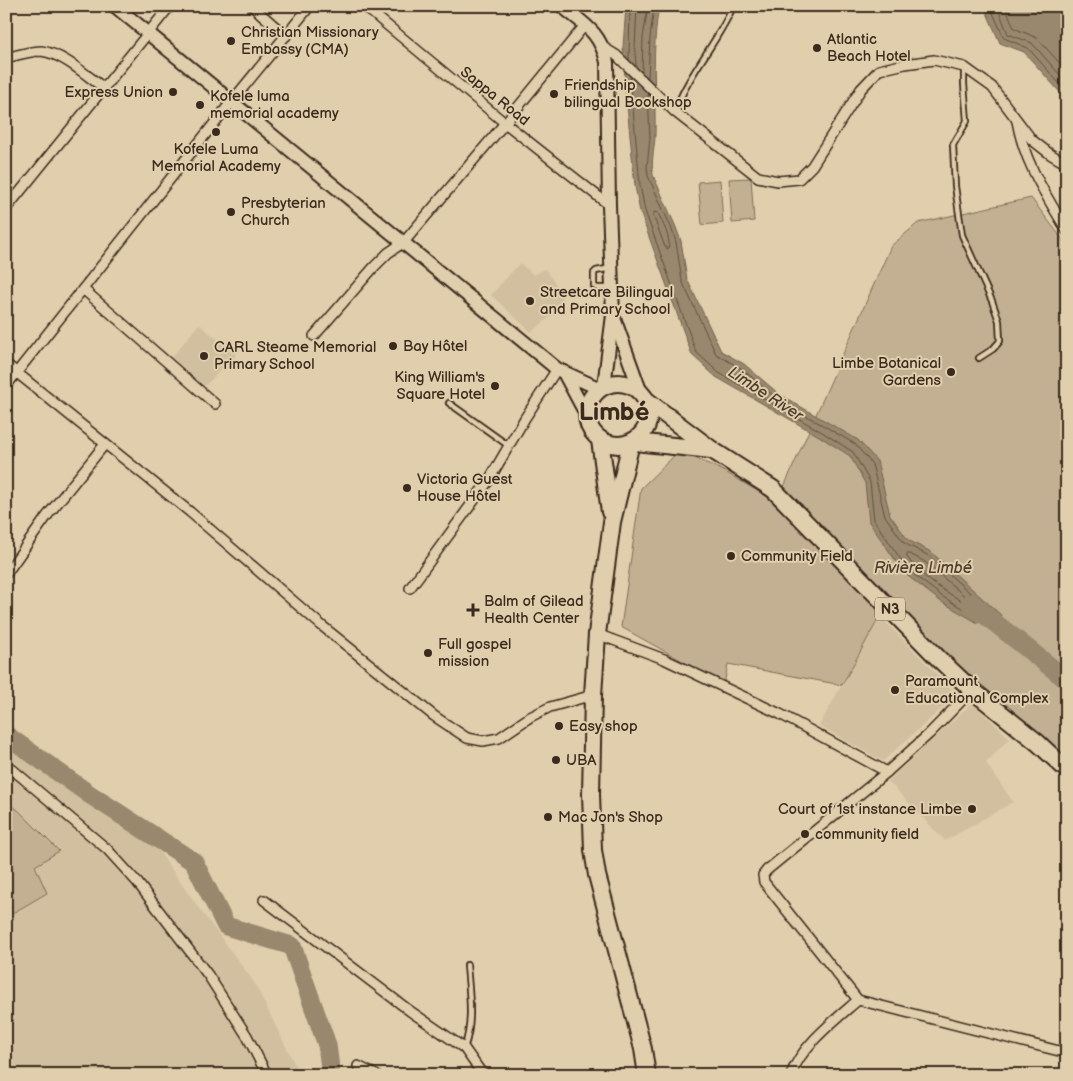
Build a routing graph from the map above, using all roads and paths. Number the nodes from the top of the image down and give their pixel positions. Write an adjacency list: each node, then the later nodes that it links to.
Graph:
1 (115, 6): 9 (street)
2 (170, 6): 9 (street)
3 (252, 6): 10 (street)
4 (310, 6): 10 (street)
5 (364, 6): 18 (street, Sappa Road)
6 (562, 6): 8 (street)
7 (732, 11): 16 (lane)
8 (584, 25): 11 (street); 18 (street)
9 (148, 33): 14 (street); 15 (street)
10 (286, 36): 15 (street)
11 (603, 47): 16 (street); 20 (street)
12 (6, 58): 14 (street)
13 (964, 67): 16 (street); 17 (street); 29 (lane)
14 (104, 88): 21 (street)
15 (232, 101): 23 (street); 26 (street)
16 (675, 112)
17 (1016, 118): 19 (street); 22 (street)
18 (505, 123): 20 (street, Sappa Road); 23 (street)
19 (1067, 164)
20 (609, 205): 24 (street)
21 (6, 209)
22 (1067, 231)
23 (404, 242): 28 (street); 31 (street)
24 (611, 268): 25 (street); 25 (lane)
25 (612, 288): 27 (street)
26 (83, 289): 32 (street); 37 (street)
27 (613, 316): 34 (street); 35 (street)
28 (314, 336)
29 (979, 358)
30 (6, 364): 32 (street)
31 (560, 371): 34 (street); 38 (street); 42 (street)
32 (17, 373): 33 (street); 41 (street)
33 (6, 386)
34 (602, 388): 35 (highway); 38 (highway)
35 (644, 396): 40 (highway); 43 (highway)
36 (449, 403): 42 (lane)
37 (215, 404)
38 (586, 414): 39 (highway)
39 (600, 440): 40 (highway); 44 (highway)
40 (633, 442): 43 (highway); 44 (highway)
41 (105, 444): 45 (street); 49 (street)
42 (510, 446): 46 (street)
43 (712, 450): 48 (highway, N3)
44 (612, 522): 47 (highway)
45 (6, 574)
46 (410, 588)
47 (597, 634): 49 (highway); 52 (street)
48 (972, 690): 51 (highway, N3); 52 (street)
49 (593, 694): 62 (highway)
50 (6, 764): 59 (street)
51 (1067, 770)
52 (887, 772): 55 (street)
53 (264, 900): 56 (street)
54 (467, 965): 56 (lane)
55 (858, 1000): 57 (street); 63 (street)
56 (464, 1048): 61 (street)
57 (1067, 1053)
58 (358, 1066): 60 (street)
59 (267, 1075)
60 (376, 1075)
61 (483, 1075)
62 (647, 1075)
63 (791, 1075)

